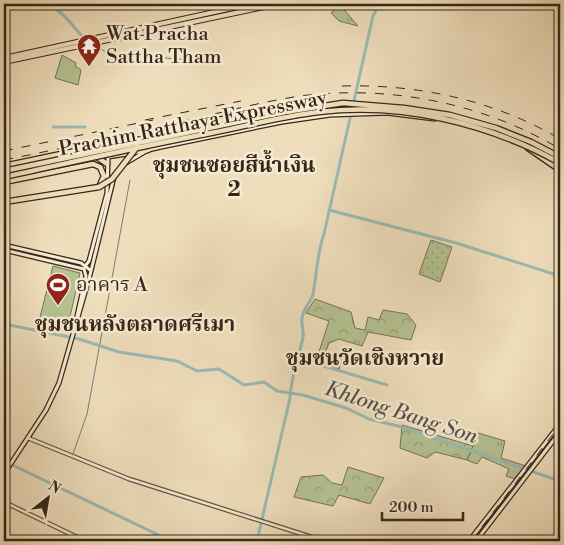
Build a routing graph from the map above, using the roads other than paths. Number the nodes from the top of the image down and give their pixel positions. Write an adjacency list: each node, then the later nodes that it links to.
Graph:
1 (251, 4): 3 (main road)
2 (278, 4): 3 (main road)
3 (4, 61)
4 (332, 104): 10 (highway, Prachim Ratthaya Expressway, bridge); 14 (highway, Prachim Ratthaya Expressway, bridge); 16 (highway, bridge)
5 (184, 136): 9 (main road); 10 (main road, bridge); 12 (highway)
6 (528, 148): 7 (main road, bridge); 10 (main road); 13 (highway)
7 (148, 150): 9 (highway); 19 (main road)
8 (96, 156): 9 (highway); 11 (highway); 14 (highway)
9 (108, 156): 11 (main road)
10 (560, 161): 14 (highway, Prachim Ratthaya Expressway, bridge)
11 (107, 164): 19 (main road)
12 (4, 166)
13 (560, 170)
14 (4, 175)
15 (4, 182): 16 (highway)
16 (99, 186): 17 (highway)
17 (4, 202)
18 (4, 245): 21 (main road)
19 (94, 248): 21 (main road); 22 (main road)
20 (4, 250): 23 (main road)
21 (86, 265): 22 (main road)
22 (90, 271): 23 (main road)
23 (77, 318): 26 (main road)
24 (560, 424): 29 (main road)
25 (560, 432): 30 (main road)
26 (28, 438): 27 (main road); 32 (street)
27 (4, 474)
28 (4, 502): 31 (street)
29 (495, 509): 30 (main road); 33 (main road)
30 (499, 511): 34 (main road)
31 (85, 541)
32 (324, 541)
33 (469, 541)
34 (476, 541)

